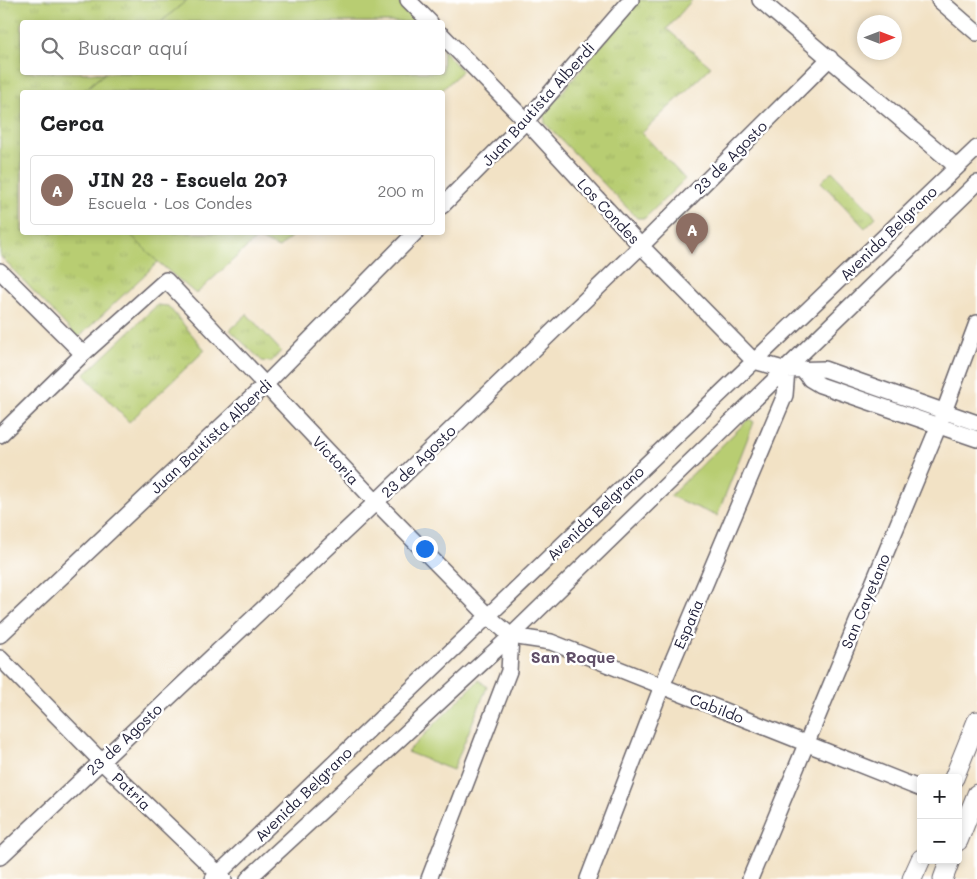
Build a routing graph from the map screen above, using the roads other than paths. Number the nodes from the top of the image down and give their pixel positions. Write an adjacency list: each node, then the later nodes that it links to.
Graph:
1 (408, 0): 5 (street)
2 (631, 0): 9 (street, Juan Bautista Alberdi)
3 (760, 0): 8 (street)
4 (939, 0): 6 (street)
5 (428, 20)
6 (977, 33)
7 (445, 38): 9 (street, Los Condes)
8 (830, 58): 11 (street); 15 (street, 23 de Agosto)
9 (526, 121): 13 (street, Juan Bautista Alberdi); 15 (street, Los Condes)
10 (977, 148): 11 (street, Avenida Belgrano)
11 (957, 167): 19 (street, Avenida Belgrano)
12 (977, 183): 20 (street, Avenida Belgrano)
13 (445, 203)
14 (413, 235): 21 (street, Juan Bautista Alberdi)
15 (641, 246): 19 (street, Los Condes); 26 (street, 23 de Agosto)
16 (0, 272): 18 (street)
17 (977, 323): 22 (street, San Cayetano)
18 (83, 354): 21 (street, Victoria); 24 (street)
19 (754, 361): 20 (street); 27 (street, Avenida Belgrano)
20 (787, 370): 22 (street); 29 (street, Avenida Belgrano); 31 (street, España)
21 (266, 385): 26 (street, Victoria); 28 (street, Juan Bautista Alberdi)
22 (941, 418): 23 (street); 25 (street); 33 (street, San Cayetano)
23 (977, 423)
24 (0, 435)
25 (977, 439)
26 (376, 502): 27 (street, Victoria); 34 (street, 23 de Agosto)
27 (488, 616): 29 (street, Victoria); 42 (street, Avenida Belgrano)
28 (0, 635)
29 (511, 636): 31 (street, Cabildo); 43 (street, Avenida Belgrano); 44 (street)
30 (0, 658): 34 (street, Patria)
31 (662, 686): 33 (street, Cabildo); 45 (street, España)
32 (977, 721): 35 (street)
33 (805, 743): 36 (street, Cabildo); 46 (street, San Cayetano)
34 (101, 761): 39 (street, 23 de Agosto); 42 (street, Patria)
35 (956, 774)
36 (917, 787)
37 (971, 805): 38 (street)
38 (962, 830)
39 (0, 857)
40 (919, 864): 47 (street)
41 (949, 864): 48 (street)
42 (218, 878)
43 (248, 879)
44 (429, 879)
45 (588, 879)
46 (750, 879)
47 (912, 879)
48 (943, 879)

